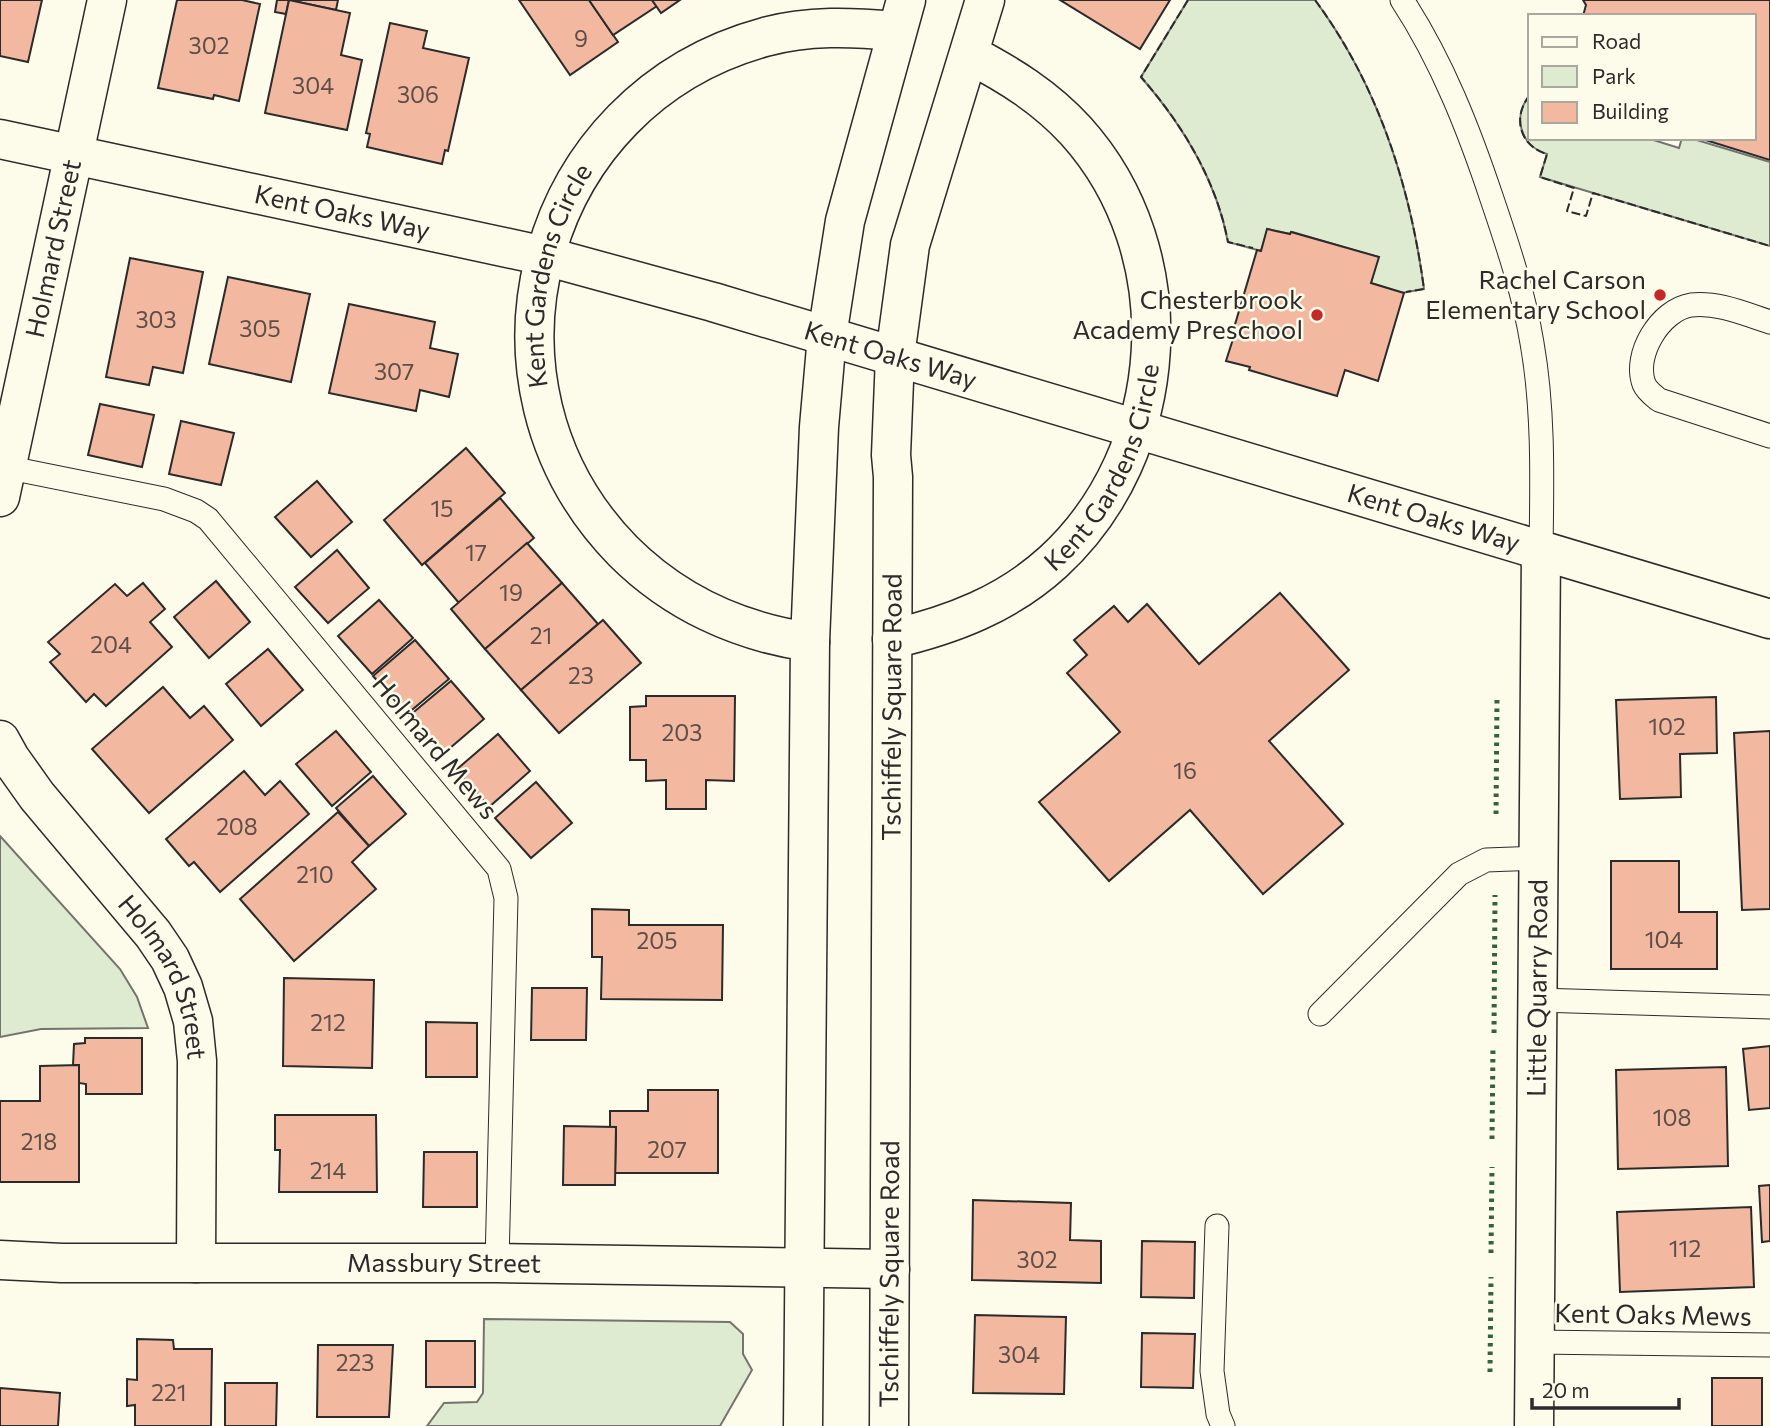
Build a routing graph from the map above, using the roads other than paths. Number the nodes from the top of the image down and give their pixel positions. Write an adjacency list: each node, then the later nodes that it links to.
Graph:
1 (107, 0): 7 (street, Holmard Street)
2 (985, 0): 5 (street, Tschiffely Square Road)
3 (1402, 0): 15 (lane)
4 (901, 16): 8 (street, Kent Gardens Circle); 10 (street)
5 (969, 54): 11 (street, Tschiffely Square Road); 12 (street, Kent Gardens Circle)
6 (0, 139): 7 (street, Kent Oaks Way)
7 (72, 155): 8 (street, Kent Oaks Way); 14 (street, Holmard Street)
8 (545, 256): 10 (street, Kent Oaks Way); 18 (street, Kent Gardens Circle)
9 (1770, 322): 13 (lane)
10 (827, 336): 11 (street, Kent Oaks Way); 18 (street)
11 (895, 356): 12 (street, Kent Oaks Way); 17 (street, Tschiffely Square Road)
12 (1138, 429): 15 (street, Kent Oaks Way); 17 (street, Kent Gardens Circle)
13 (1770, 436)
14 (2, 476): 27 (lane, Holmard Mews)
15 (1541, 551): 16 (street, Kent Oaks Way); 20 (street, Little Quarry Road)
16 (1770, 619)
17 (892, 639): 29 (street, Tschiffely Square Road)
18 (810, 642): 28 (street)
19 (0, 740): 26 (street, Holmard Street)
20 (1539, 858): 21 (street, Little Quarry Road); 23 (lane)
21 (1538, 1000): 22 (lane); 30 (street, Little Quarry Road)
22 (1770, 1007)
23 (1320, 1014)
24 (1217, 1227): 34 (lane)
25 (0, 1260): 26 (street, Massbury Street)
26 (197, 1263): 27 (street, Massbury Street)
27 (497, 1263): 28 (street, Massbury Street)
28 (805, 1268): 29 (street, Massbury Street); 32 (street)
29 (890, 1269): 33 (street, Tschiffely Square Road)
30 (1535, 1342): 31 (lane, Kent Oaks Mews); 35 (street, Little Quarry Road)
31 (1770, 1345)
32 (803, 1426)
33 (889, 1426)
34 (1223, 1426)
35 (1534, 1426)

